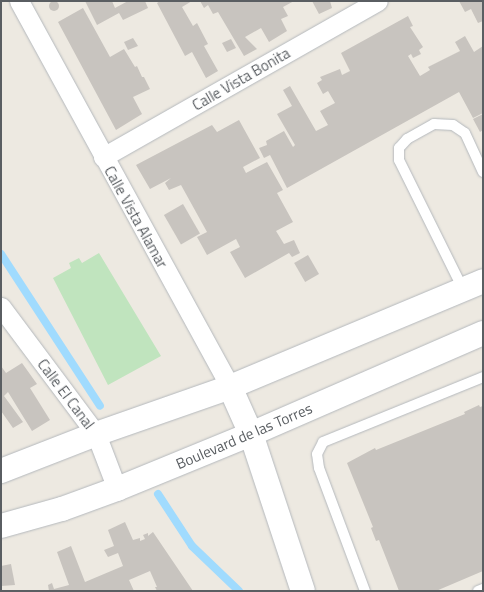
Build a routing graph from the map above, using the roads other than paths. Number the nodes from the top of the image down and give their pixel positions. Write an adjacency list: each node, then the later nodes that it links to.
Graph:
1 (20, 1): 3 (street, Calle Vista Alamar)
2 (378, 1): 3 (street, Calle Vista Bonita)
3 (104, 157): 9 (street, Calle Vista Alamar)
4 (483, 172): 5 (lane)
5 (473, 285): 9 (street)
6 (1, 308): 10 (street, Calle El Canal)
7 (483, 333): 11 (street, Boulevard de las Torres)
8 (483, 377): 17 (lane)
9 (230, 387): 10 (street); 11 (street, Calle Vista Alamar)
10 (96, 434): 12 (street); 13 (street, Calle El Canal)
11 (252, 434): 13 (street, Boulevard de las Torres); 16 (street)
12 (1, 471)
13 (117, 489): 14 (street, Boulevard de las Torres)
14 (1, 526)
15 (483, 589): 18 (lane)
16 (303, 591)
17 (365, 591)
18 (478, 591)

